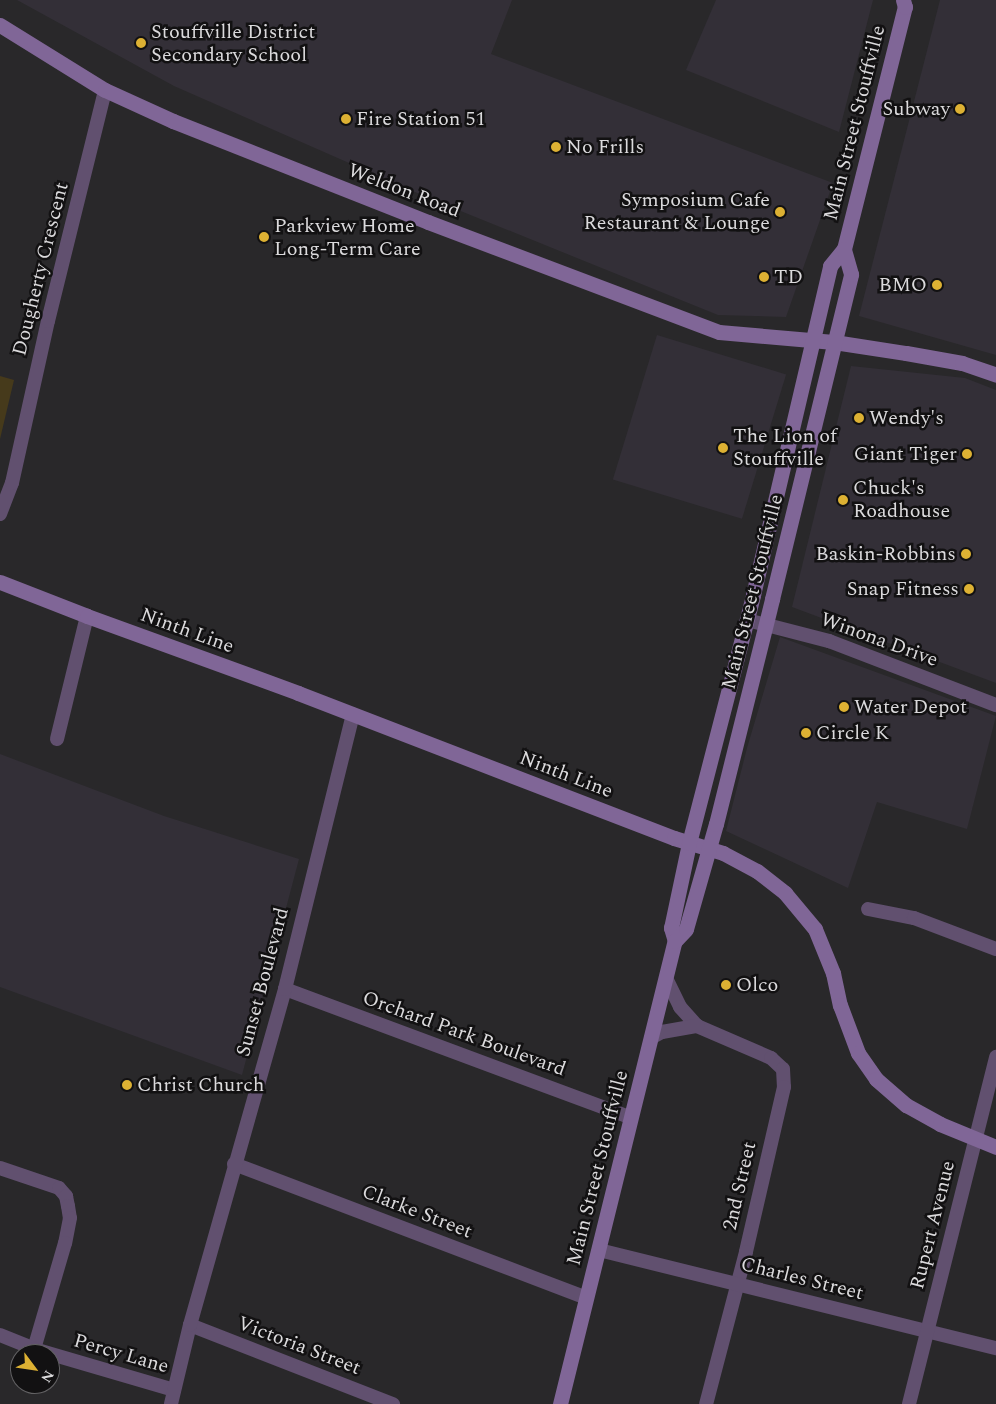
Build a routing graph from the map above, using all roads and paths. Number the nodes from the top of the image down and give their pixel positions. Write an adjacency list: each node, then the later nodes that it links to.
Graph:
1 (906, 2): 4 (main road, Main Street Stouffville)
2 (0, 25): 3 (main road, Weldon Road)
3 (105, 90): 5 (main road, Weldon Road); 8 (street, Dougherty Crescent)
4 (844, 248): 5 (main road, Main Street Stouffville); 6 (main road, Main Street Stouffville)
5 (813, 341): 6 (main road, Weldon Road); 11 (main road, Main Street Stouffville)
6 (834, 342): 7 (main road, Weldon Road); 12 (main road, Main Street Stouffville)
7 (996, 375)
8 (0, 514)
9 (0, 582): 10 (main road, Ninth Line)
10 (87, 616): 14 (main road, Ninth Line); 15 (street)
11 (747, 620): 12 (street, Winona Drive); 16 (main road, Main Street Stouffville)
12 (765, 625): 13 (street, Winona Drive); 17 (main road, Main Street Stouffville)
13 (996, 705)
14 (353, 714): 16 (main road, Ninth Line); 22 (street, Sunset Boulevard)
15 (57, 739)
16 (689, 843): 17 (main road, Ninth Line); 19 (main road, Main Street Stouffville)
17 (709, 849): 19 (main road, Main Street Stouffville); 27 (main road, Ninth Line)
18 (868, 909): 20 (street)
19 (676, 941): 21 (main road, Main Street Stouffville)
20 (996, 949)
21 (666, 978): 23 (street, 2nd Street); 24 (main road, Main Street Stouffville)
22 (285, 989): 26 (street, Orchard Park Boulevard); 29 (street, Sunset Boulevard)
23 (697, 1026): 24 (street); 32 (street, 2nd Street)
24 (651, 1038): 26 (main road, Main Street Stouffville)
25 (996, 1057): 27 (street, Rupert Avenue)
26 (630, 1117): 31 (main road, Main Street Stouffville)
27 (975, 1139): 28 (main road, Ninth Line); 35 (street, Rupert Avenue)
28 (996, 1147)
29 (234, 1164): 33 (street, Clarke Street); 34 (street, Sunset Boulevard)
30 (0, 1168): 38 (street)
31 (599, 1250): 32 (street, Charles Street); 33 (main road, Main Street Stouffville)
32 (738, 1284): 35 (street, Charles Street); 44 (street, 2nd Street)
33 (586, 1298): 43 (main road, Main Street Stouffville)
34 (190, 1325): 41 (street, Sunset Boulevard); 42 (street, Victoria Street)
35 (928, 1331): 39 (street, Charles Street); 45 (street, Rupert Avenue)
36 (0, 1335): 37 (street, Percy Lane)
37 (22, 1344)
38 (35, 1344)
39 (996, 1348)
40 (60, 1358): 41 (street, Percy Lane)
41 (173, 1397)
42 (393, 1404)
43 (560, 1404)
44 (706, 1404)
45 (909, 1404)

